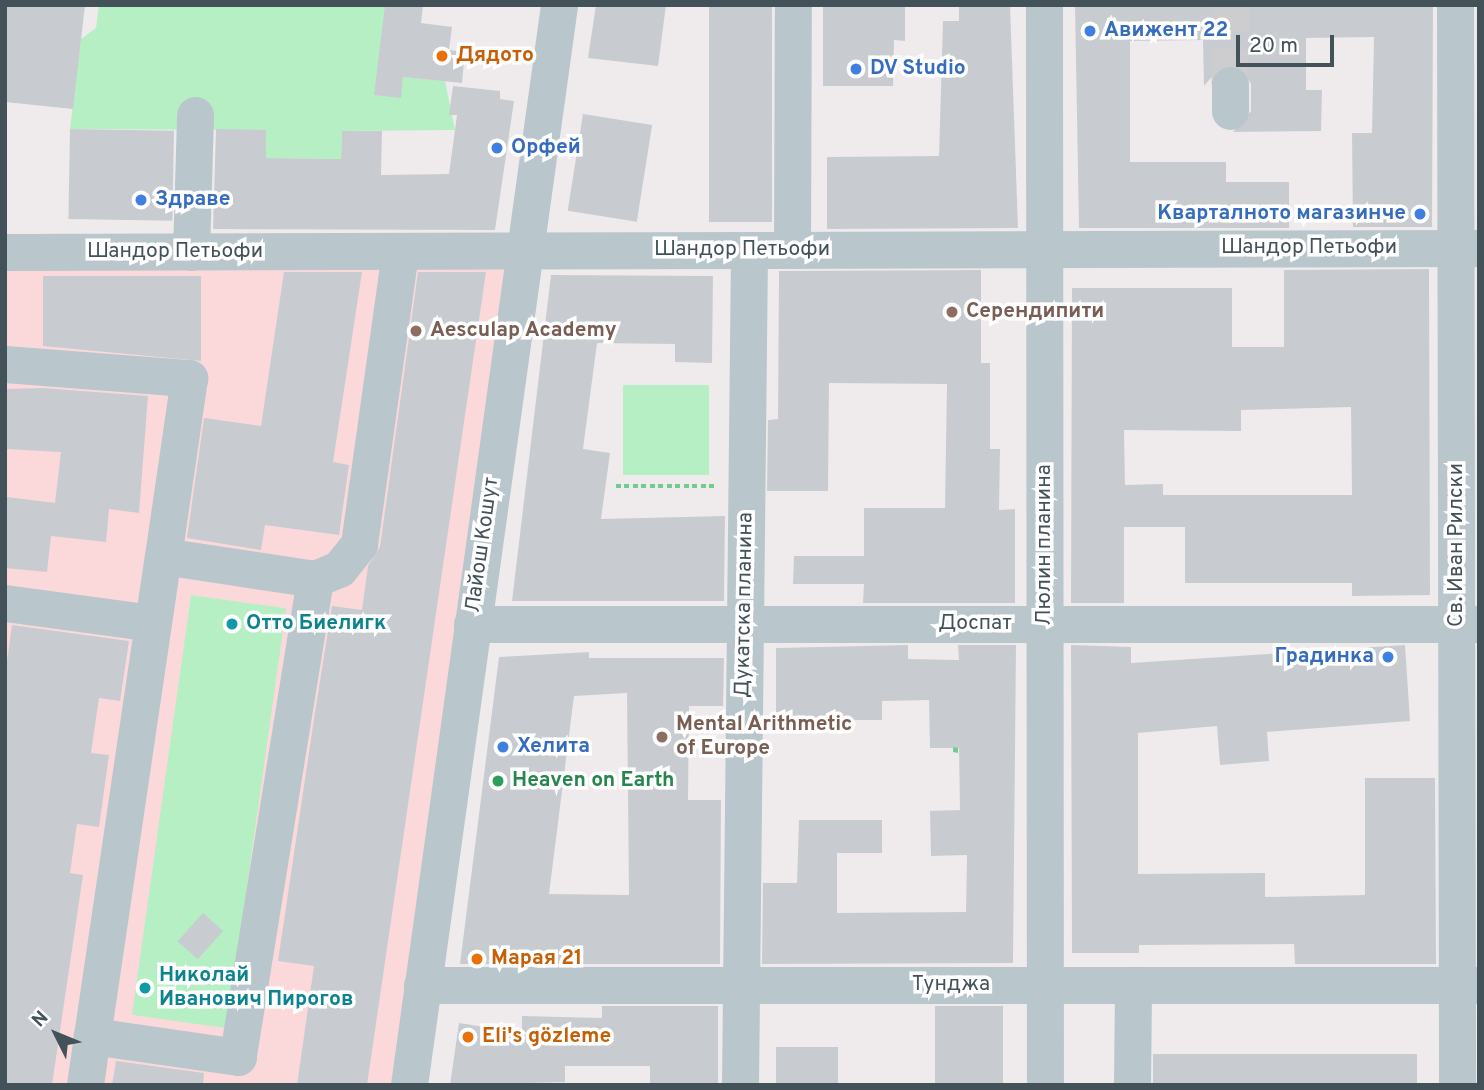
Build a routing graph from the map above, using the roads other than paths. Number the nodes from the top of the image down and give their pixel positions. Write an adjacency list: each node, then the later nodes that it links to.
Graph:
1 (559, 5): 8 (street, Лайош Кошут)
2 (793, 5): 10 (street)
3 (1044, 5): 7 (street, Люлин планина)
4 (1455, 5): 6 (street, Св. Иван Рилски)
5 (194, 116): 13 (street)
6 (1467, 248): 7 (street, Шандор Петьофи); 15 (street, Св. Иван Рилски)
7 (1045, 249): 10 (street, Шандор Петьофи); 22 (street, Люлин планина)
8 (525, 250): 9 (street, Шандор Петьофи); 11 (street, Шандор Петьофи); 20 (street, Лайош Кошут)
9 (749, 250): 10 (street, Шандор Петьофи); 21 (street, Дукатска планина)
10 (792, 250)
11 (400, 251): 13 (street, Шандор Петьофи); 17 (street)
12 (5, 252): 13 (street, Шандор Петьофи)
13 (191, 252)
14 (5, 364): 16 (street)
15 (1467, 367): 23 (street, Св. Иван Рилски)
16 (163, 556): 17 (street); 19 (street)
17 (315, 579): 29 (street)
18 (5, 603): 19 (street)
19 (153, 623): 29 (street)
20 (472, 624): 21 (street, Доспат); 24 (street, Лайош Кошут)
21 (745, 624): 22 (street, Доспат); 28 (street, Дукатска планина)
22 (1045, 624): 23 (street, Доспат); 25 (street, Люлин планина)
23 (1468, 624): 27 (street, Св. Иван Рилски)
24 (422, 985): 28 (street, Тунджа); 31 (street, Лайош Кошут)
25 (1045, 985): 26 (street, Тунджа); 28 (street, Тунджа); 33 (street, Люлин планина)
26 (1133, 985): 27 (street, Тунджа); 34 (street)
27 (1468, 985): 35 (street, Св. Иван Рилски)
28 (741, 986): 32 (street, Дукатска планина)
29 (92, 1036): 30 (street)
30 (85, 1085)
31 (409, 1085)
32 (740, 1085)
33 (1045, 1085)
34 (1132, 1085)
35 (1457, 1085)

